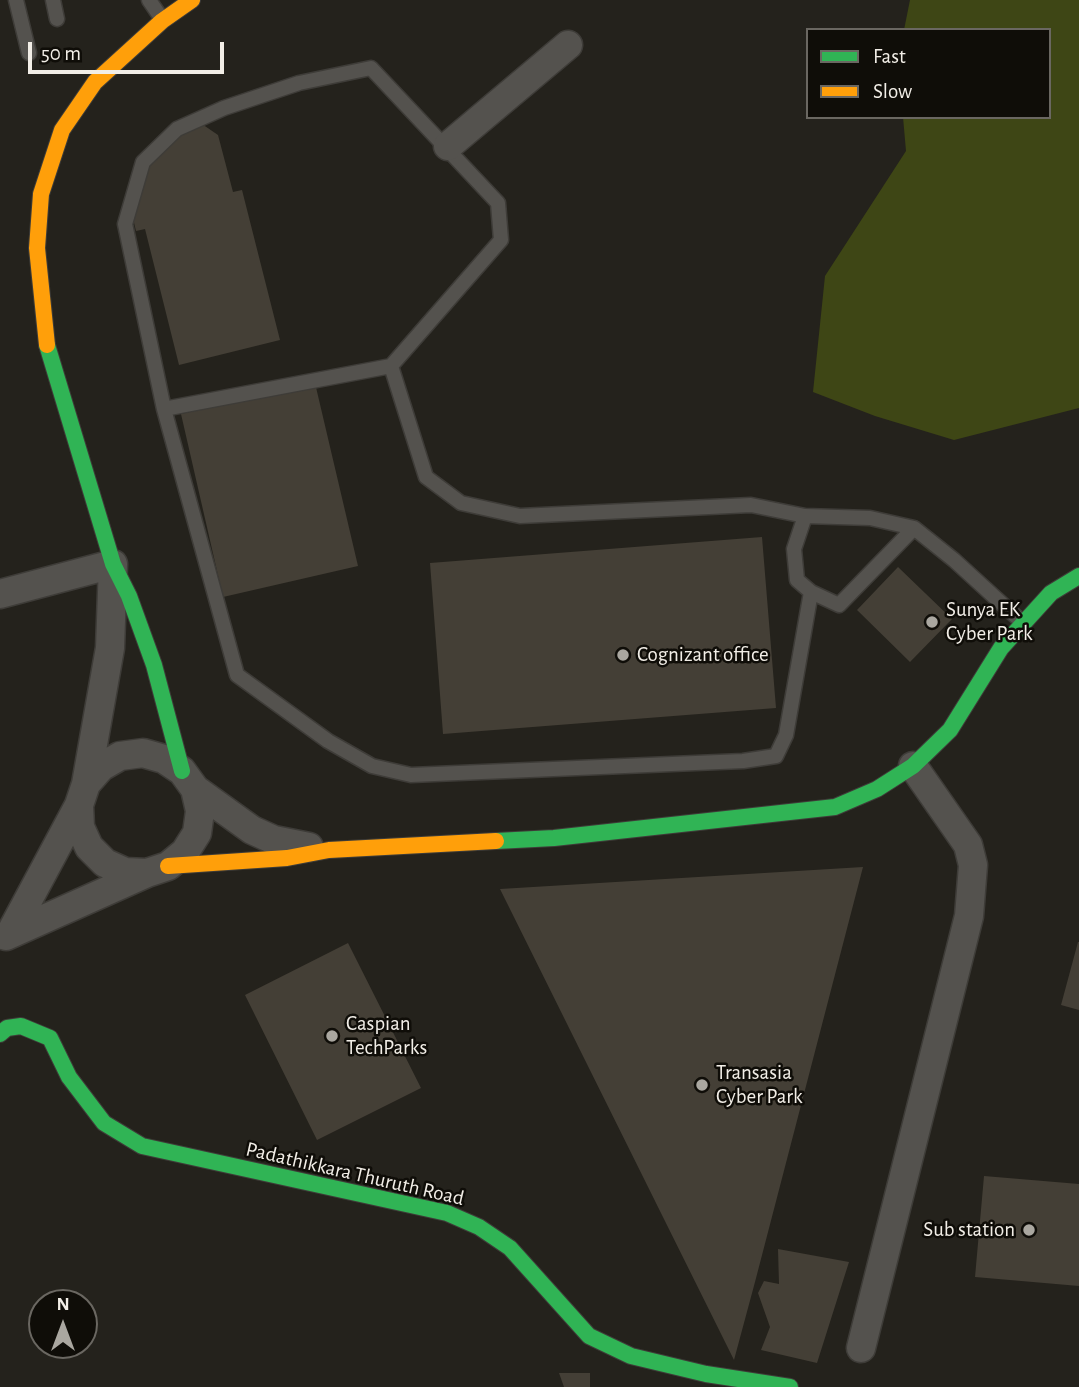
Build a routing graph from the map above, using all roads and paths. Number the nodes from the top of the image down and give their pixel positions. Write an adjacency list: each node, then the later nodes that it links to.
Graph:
1 (16, 0): 8 (lane)
2 (53, 0): 5 (lane)
3 (149, 0): 6 (lane)
4 (191, 0): 6 (street)
5 (57, 19)
6 (162, 20): 14 (street)
7 (568, 45): 9 (street)
8 (29, 52)
9 (448, 146): 10 (lane); 11 (lane)
10 (391, 366): 11 (lane); 12 (lane)
11 (164, 409): 16 (lane)
12 (805, 516): 13 (lane); 16 (lane)
13 (914, 528): 16 (lane); 18 (lane)
14 (113, 564): 17 (street); 20 (street); 21 (street)
15 (1079, 576): 18 (street)
16 (811, 592)
17 (0, 594)
18 (1023, 623): 19 (street)
19 (913, 766): 22 (street); 26 (street)
20 (189, 780): 21 (street); 22 (street); 23 (street)
21 (83, 794): 23 (street); 24 (street)
22 (329, 850): 23 (street)
23 (158, 870): 24 (street)
24 (6, 937)
25 (0, 1034): 27 (street, Padathikkara Thuruth Road)
26 (861, 1348)
27 (790, 1387)

